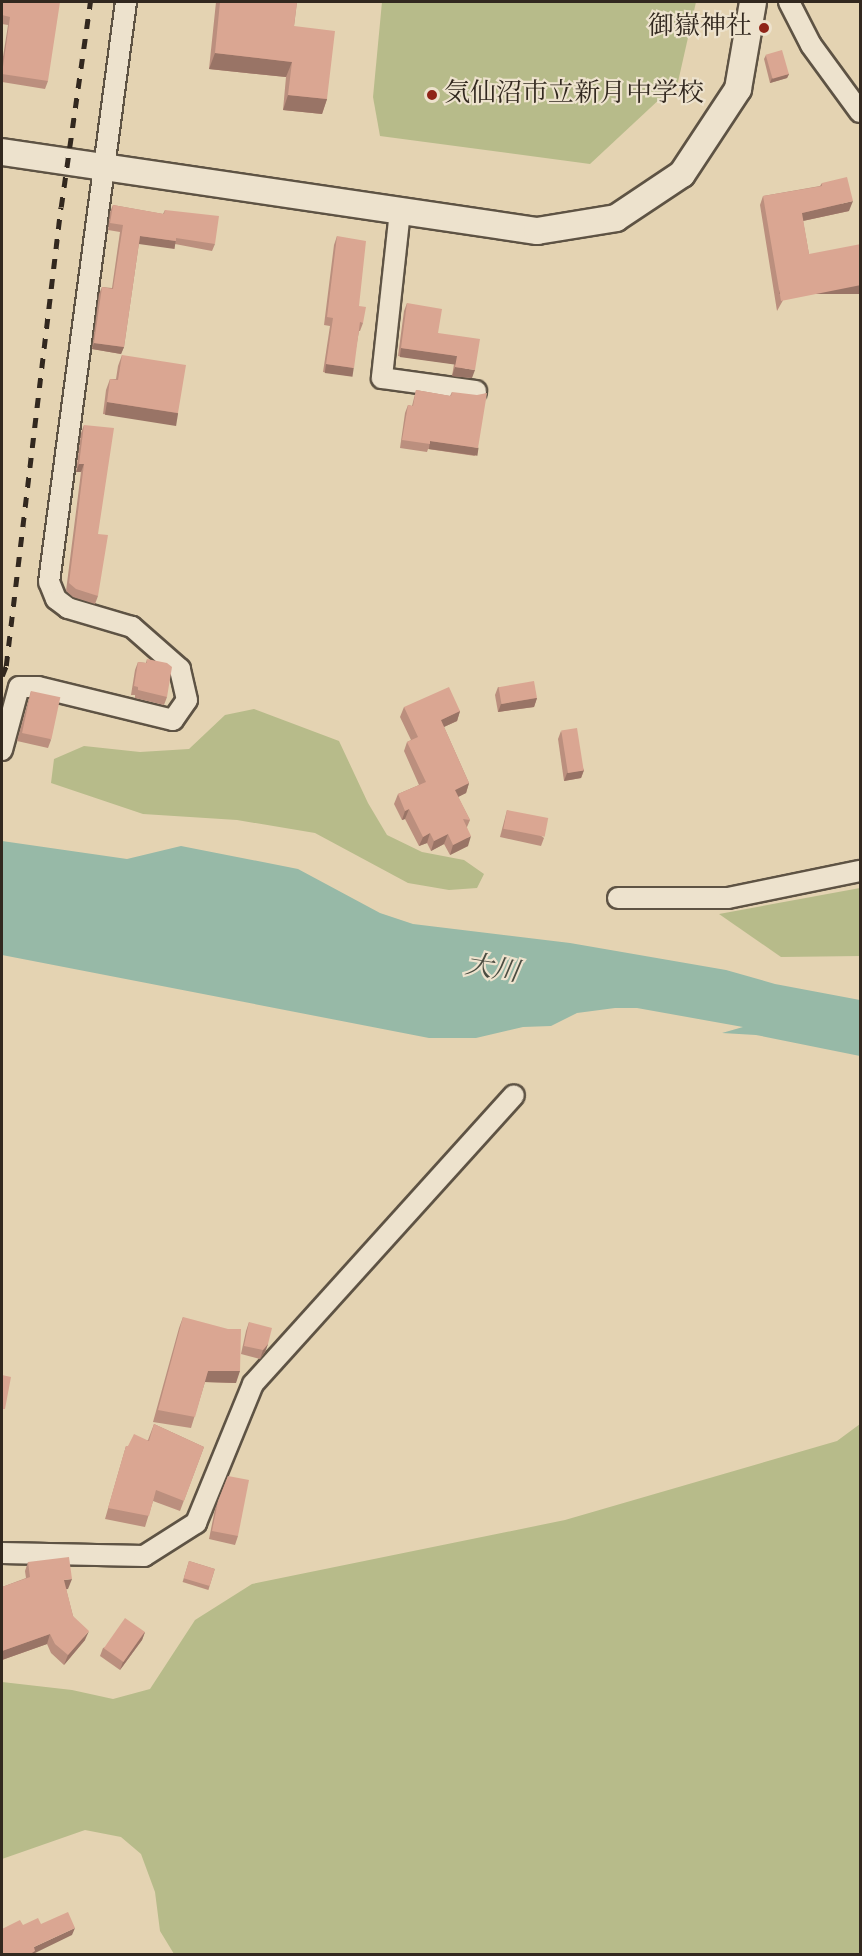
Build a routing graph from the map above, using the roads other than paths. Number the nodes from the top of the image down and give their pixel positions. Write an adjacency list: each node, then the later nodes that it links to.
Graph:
1 (126, 2): 6 (street)
2 (753, 2): 7 (street)
3 (789, 2): 4 (street)
4 (861, 112)
5 (2, 152): 6 (street)
6 (105, 169): 7 (street); 9 (street)
7 (400, 211): 8 (street)
8 (476, 391)
9 (2, 750)
10 (861, 871): 11 (street)
11 (618, 898)
12 (514, 1095): 13 (street)
13 (2, 1553)

